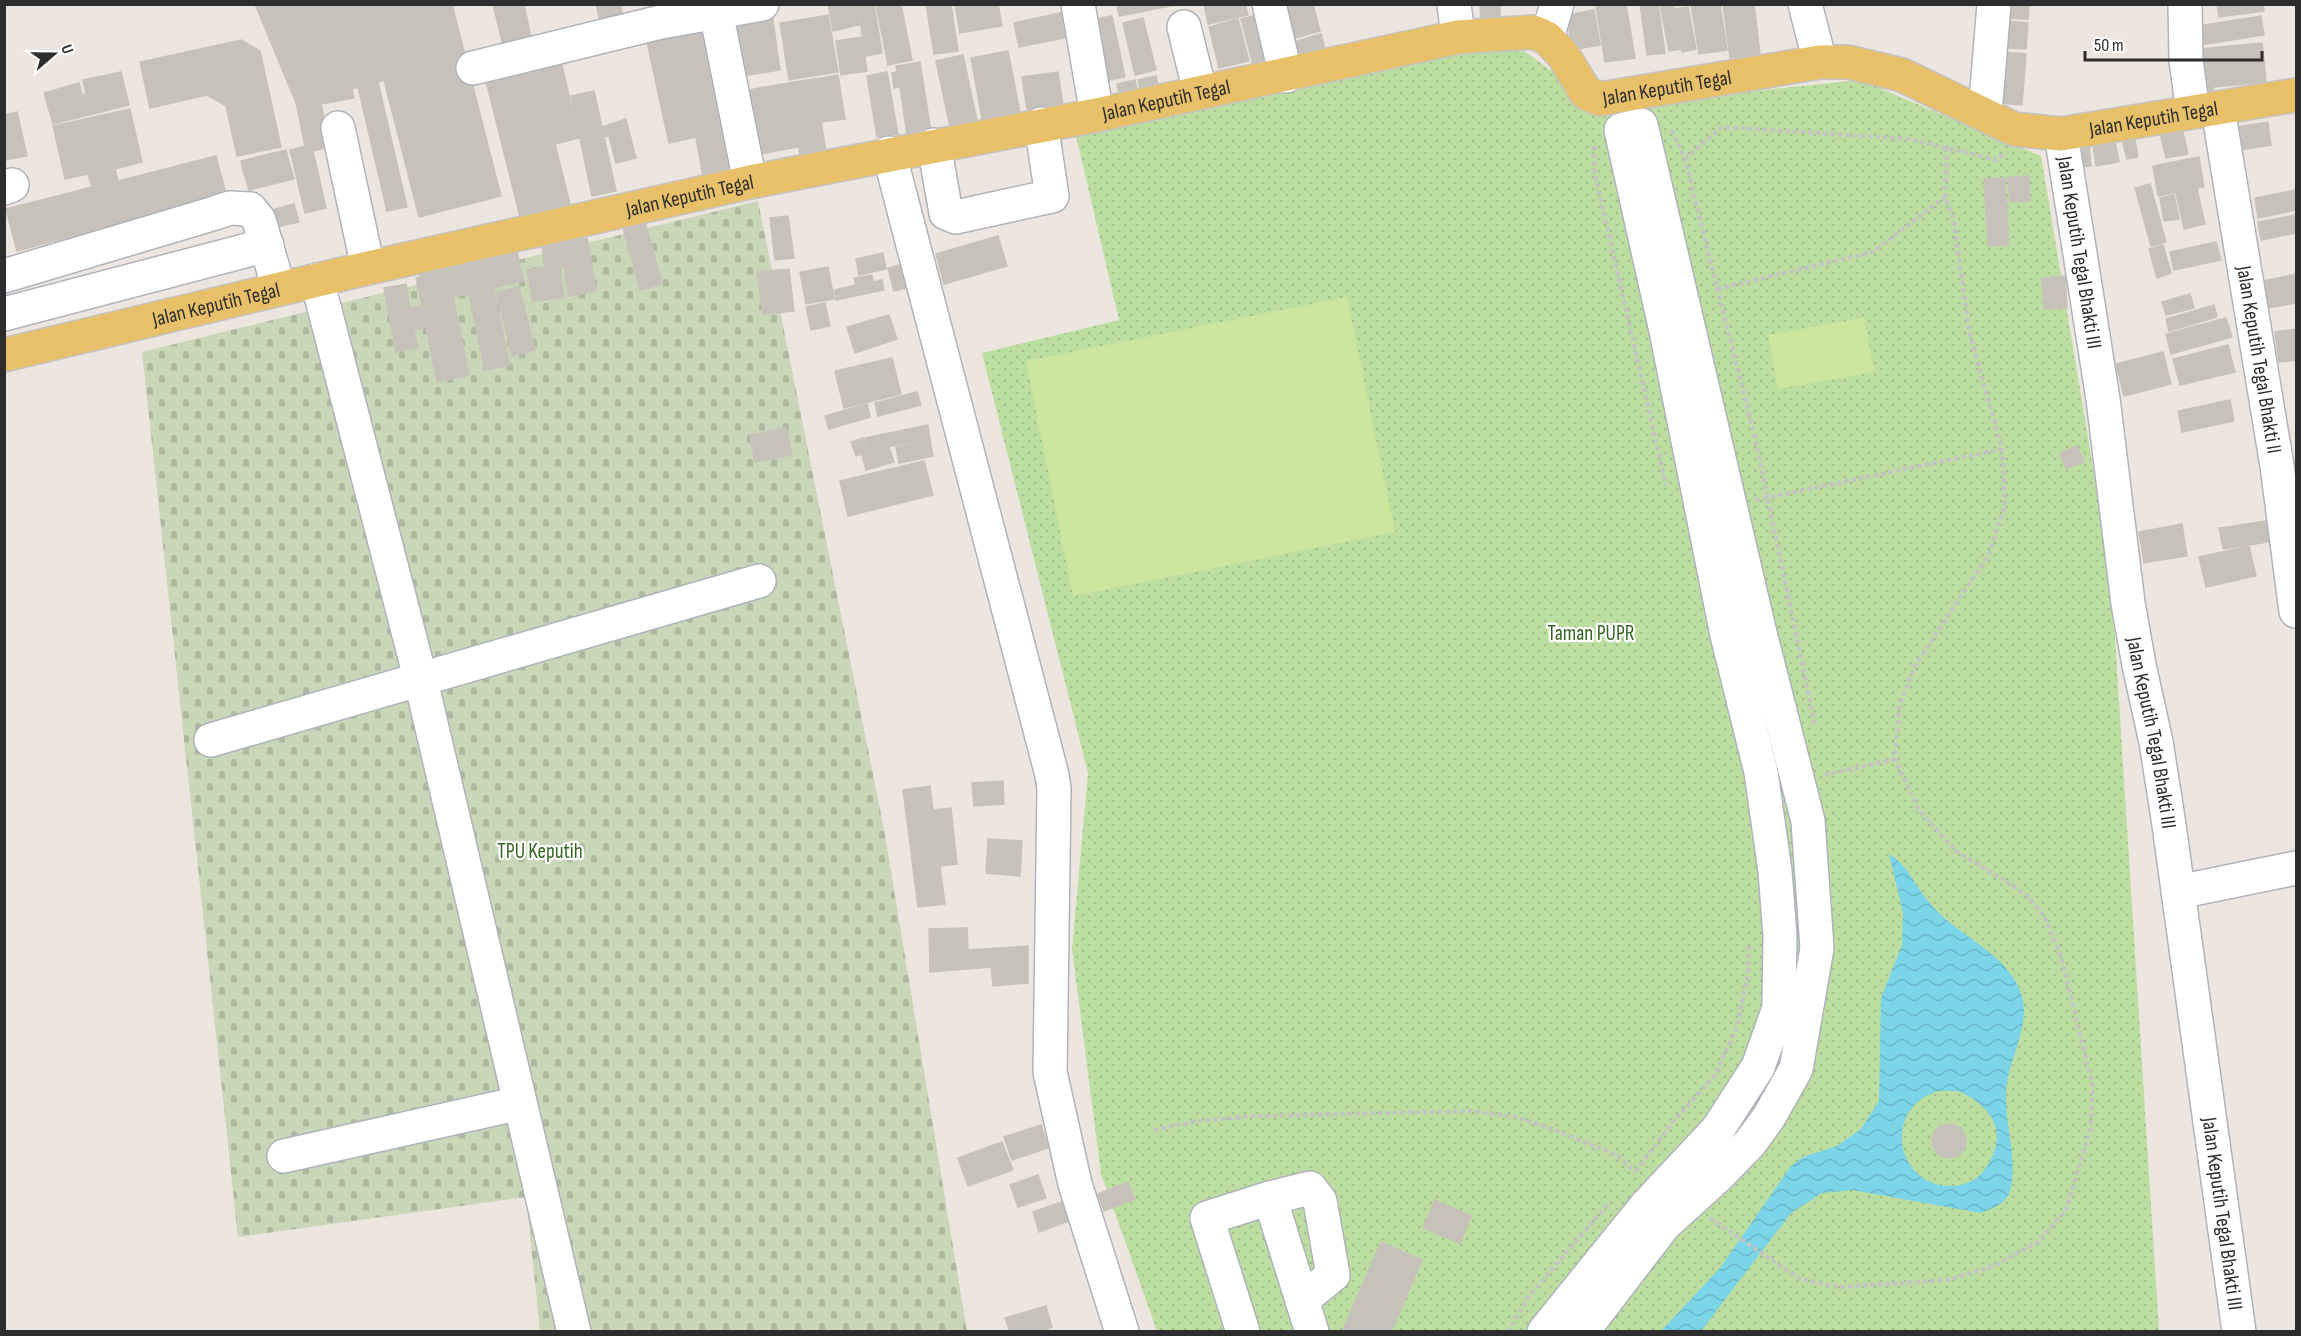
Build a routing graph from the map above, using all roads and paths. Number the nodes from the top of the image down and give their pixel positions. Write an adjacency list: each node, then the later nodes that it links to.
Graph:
1 (762, 4): 9 (street)
2 (1078, 4): 20 (street)
3 (1269, 4): 15 (street)
4 (1454, 4): 11 (street)
5 (1557, 4): 12 (street)
6 (1806, 4): 13 (street)
7 (1994, 4): 19 (street)
8 (2185, 4): 18 (street, Jalan Keputih Tegal Bhakti II)
9 (716, 12): 14 (street); 30 (street)
10 (1184, 27): 16 (street)
11 (1458, 37): 12 (main road, Jalan Keputih Tegal); 15 (main road, Jalan Keputih Tegal)
12 (1547, 38): 13 (main road, Jalan Keputih Tegal)
13 (1820, 62): 19 (main road, Jalan Keputih Tegal)
14 (473, 68)
15 (1286, 76): 16 (main road, Jalan Keputih Tegal)
16 (1200, 92): 20 (main road, Jalan Keputih Tegal)
17 (2296, 95): 18 (main road, Jalan Keputih Tegal)
18 (2206, 110): 25 (main road, Jalan Keputih Tegal); 45 (street, Jalan Keputih Tegal Bhakti II)
19 (1985, 114): 24 (main road, Jalan Keputih Tegal)
20 (1097, 115): 21 (main road, Jalan Keputih Tegal)
21 (1041, 124): 26 (main road, Jalan Keputih Tegal); 26 (street)
22 (338, 128): 33 (street)
23 (1631, 128): 39 (street); 42 (path)
24 (2014, 129): 25 (main road, Jalan Keputih Tegal); 27 (path)
25 (2061, 134): 53 (street, Jalan Keputih Tegal Bhakti III)
26 (934, 145): 28 (main road, Jalan Keputih Tegal)
27 (1946, 148): 29 (path); 31 (path)
28 (889, 153): 30 (main road, Jalan Keputih Tegal); 66 (street)
29 (1685, 159)
30 (750, 182): 33 (main road, Jalan Keputih Tegal)
31 (1945, 197): 37 (path); 41 (path)
32 (267, 245): 34 (street); 36 (street); 38 (street)
33 (368, 268): 35 (main road, Jalan Keputih Tegal)
34 (4, 276)
35 (317, 280): 36 (main road, Jalan Keputih Tegal); 46 (street)
36 (279, 289): 40 (main road, Jalan Keputih Tegal)
37 (1717, 289)
38 (4, 314)
39 (1677, 326): 43 (street); 50 (street)
40 (4, 355)
41 (2002, 449): 43 (path); 48 (path)
42 (1667, 490)
43 (1730, 506): 49 (street)
44 (759, 581): 46 (street)
45 (2296, 611)
46 (421, 681): 47 (street); 55 (street)
47 (211, 740)
48 (1895, 759): 51 (path); 63 (path)
49 (1793, 763): 50 (street); 62 (street)
50 (1761, 772): 62 (street)
51 (1825, 775)
52 (2296, 868): 53 (street)
53 (2178, 892): 72 (street, Jalan Keputih Tegal Bhakti III)
54 (1750, 938): 58 (path)
55 (520, 1103): 57 (street); 65 (street)
56 (1154, 1130): 58 (path)
57 (284, 1156)
58 (1636, 1171): 59 (path)
59 (1632, 1177)
60 (1270, 1198): 64 (street); 64 (street); 67 (street)
61 (1613, 1198): 69 (path)
62 (1655, 1216): 70 (street); 71 (street)
63 (1737, 1236)
64 (1302, 1300): 68 (street)
65 (574, 1332)
66 (1122, 1332)
67 (1243, 1332)
68 (1312, 1332)
69 (1508, 1332)
70 (1544, 1332)
71 (1582, 1332)
72 (2239, 1332)

